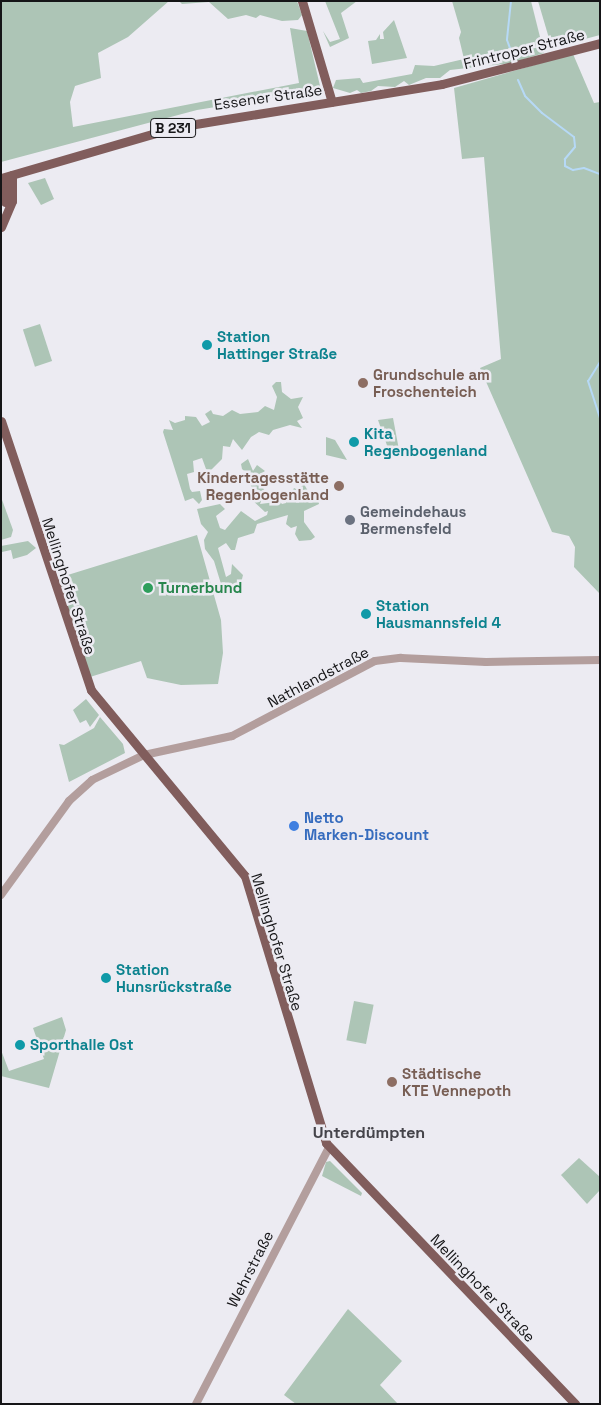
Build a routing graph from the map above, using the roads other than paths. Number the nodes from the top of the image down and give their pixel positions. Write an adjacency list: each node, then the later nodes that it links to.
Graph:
1 (302, 1): 4 (main road)
2 (600, 44): 3 (main road, Frintroper Straße / B 231)
3 (455, 81): 4 (main road, Essener Straße / B 231)
4 (332, 102): 5 (main road, Essener Straße / B 231)
5 (12, 175): 6 (main road, Essener Straße / B 231); 7 (main road); 8 (main road)
6 (1, 178)
7 (3, 200): 8 (main road)
8 (6, 215): 9 (main road)
9 (1, 227)
10 (1, 421): 12 (main road, Mellinghofer Straße)
11 (600, 660): 12 (street, Nathlandstraße)
12 (144, 755): 13 (street, Nathlandstraße); 14 (main road, Mellinghofer Straße)
13 (1, 895)
14 (329, 1147): 15 (street, Wehrstraße); 16 (main road, Mellinghofer Straße)
15 (196, 1404)
16 (576, 1404)

